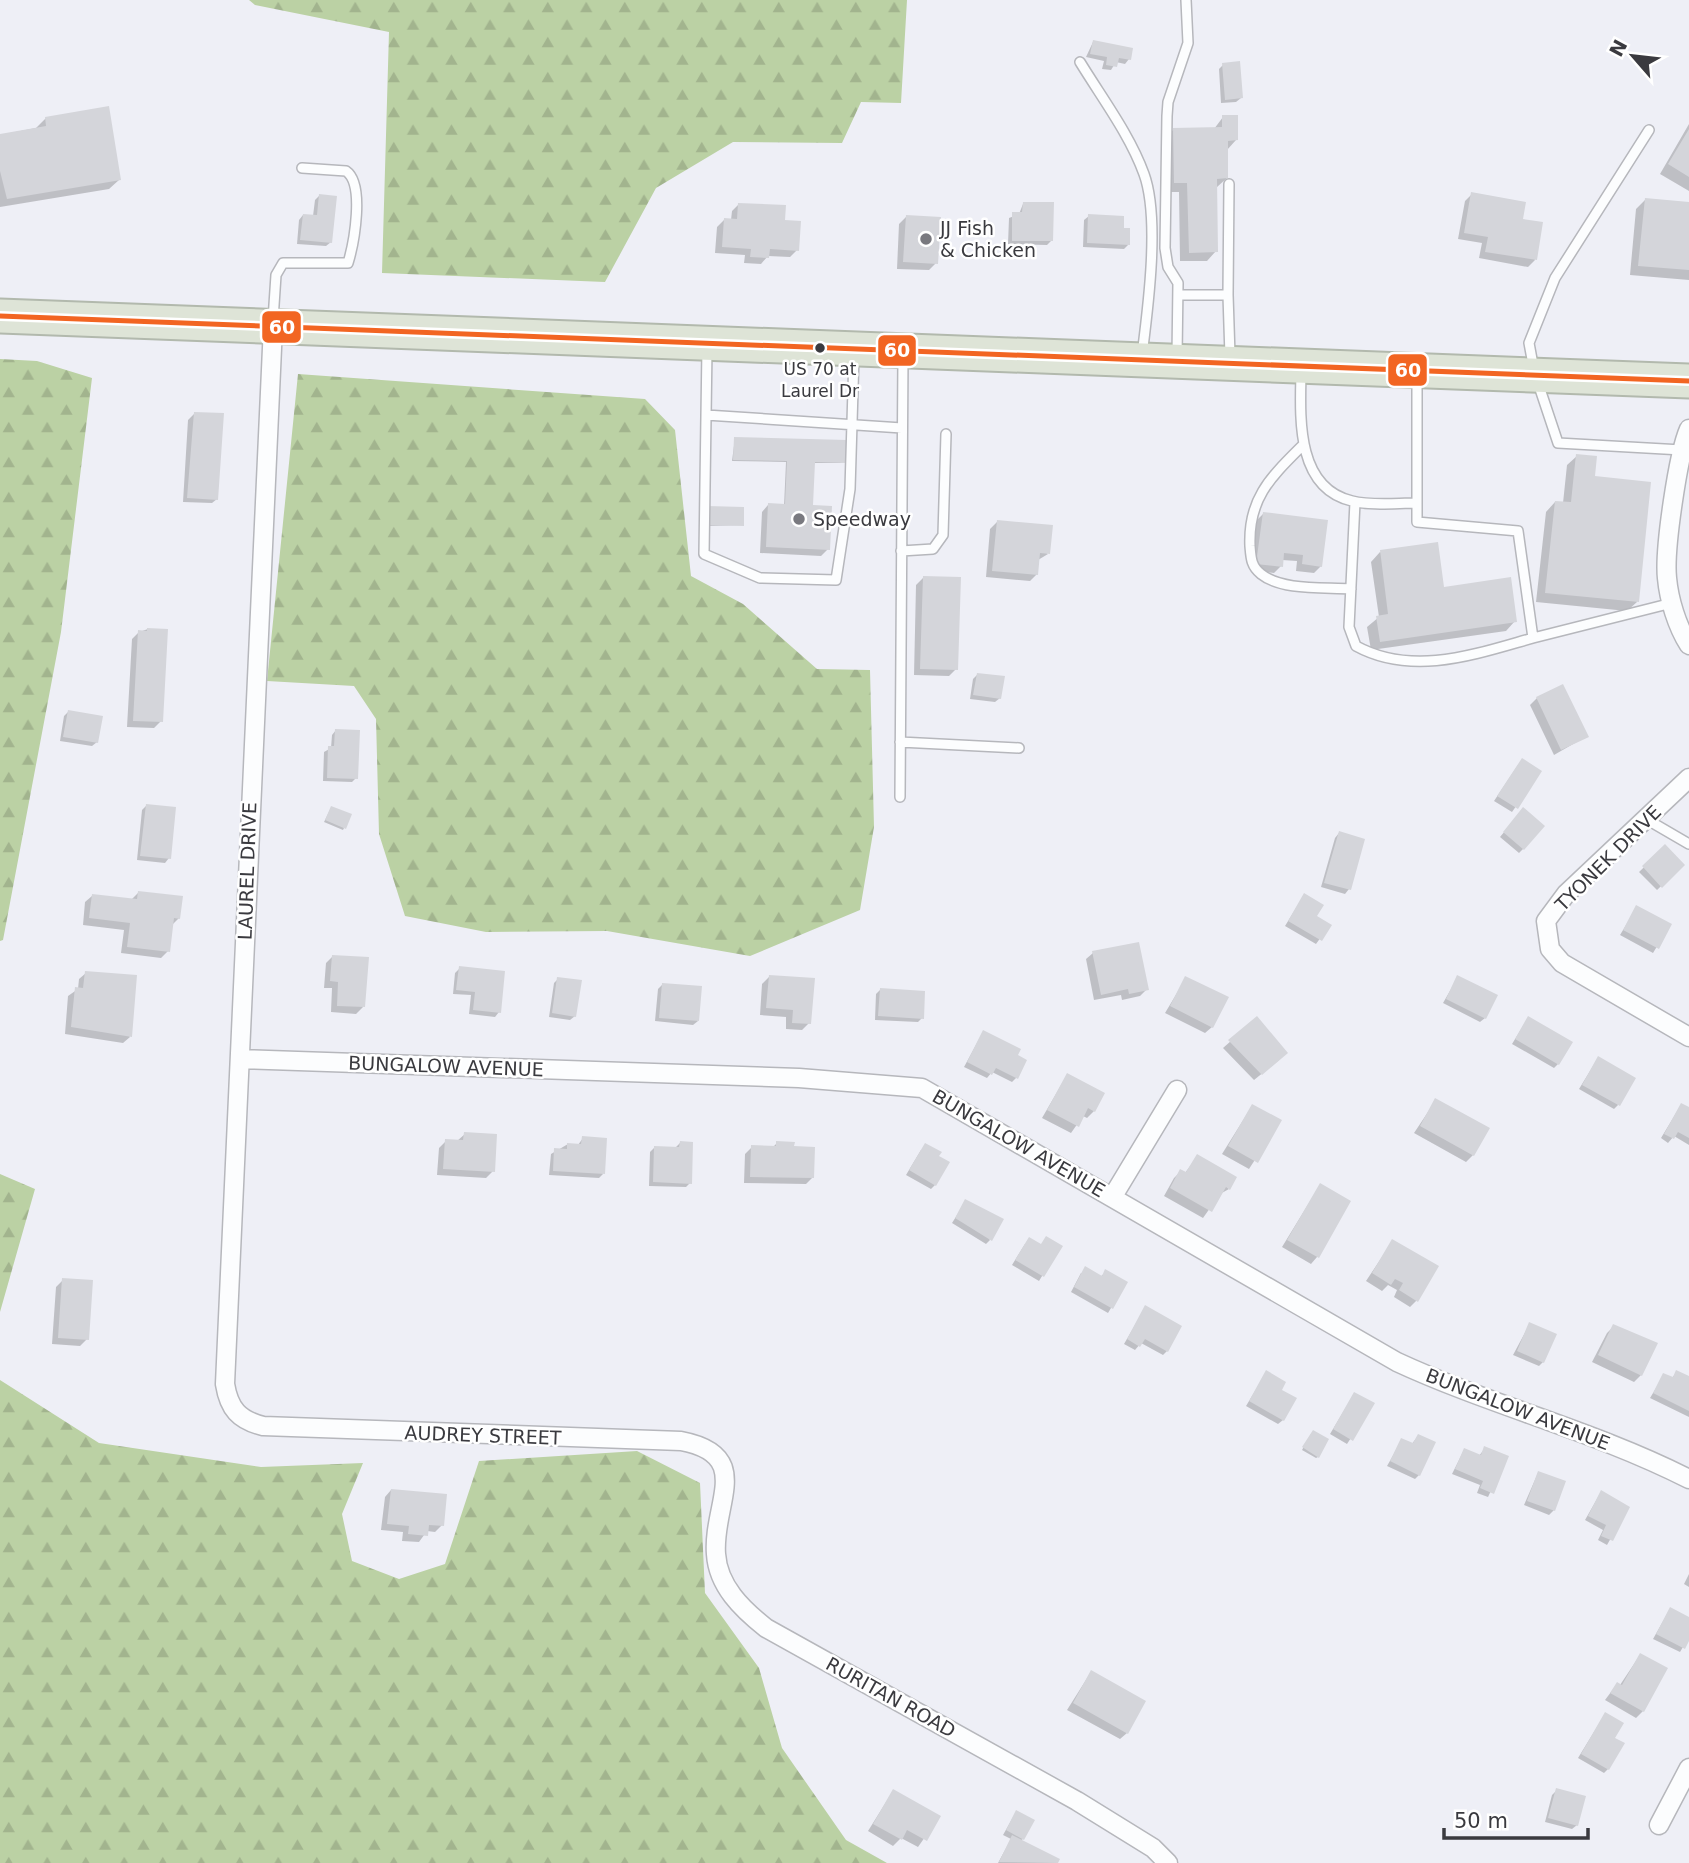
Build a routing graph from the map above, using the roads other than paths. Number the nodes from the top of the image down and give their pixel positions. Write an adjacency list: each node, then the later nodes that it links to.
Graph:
1 (1186, 0): 6 (lane)
2 (1080, 62): 13 (lane)
3 (1649, 130): 18 (lane)
4 (302, 168): 9 (lane)
5 (1229, 184): 7 (lane)
6 (1178, 295): 7 (lane); 14 (lane)
7 (1228, 295): 15 (lane)
8 (0, 316): 9 (highway)
9 (273, 326): 10 (highway); 41 (street, LAUREL DRIVE)
10 (707, 343): 11 (highway); 20 (lane)
11 (854, 349): 12 (highway); 21 (lane)
12 (903, 351): 13 (highway); 22 (lane)
13 (1141, 360): 14 (highway)
14 (1177, 361): 15 (highway)
15 (1231, 363): 16 (highway)
16 (1301, 366): 17 (highway); 25 (lane)
17 (1417, 371): 18 (highway); 28 (lane)
18 (1535, 375): 19 (highway); 26 (lane)
19 (1689, 381)
20 (706, 415): 21 (lane); 21 (lane)
21 (852, 425): 22 (lane)
22 (902, 428): 29 (lane)
23 (1689, 429): 26 (street)
24 (946, 434): 29 (lane)
25 (1303, 445): 27 (lane); 30 (lane)
26 (1684, 455): 31 (street)
27 (1355, 502): 28 (lane); 30 (lane)
28 (1417, 503): 32 (lane)
29 (901, 551): 34 (lane)
30 (1351, 589): 32 (lane)
31 (1672, 603): 32 (lane); 33 (street)
32 (1533, 638)
33 (1689, 645)
34 (900, 742): 35 (lane); 37 (lane)
35 (1019, 748)
36 (1689, 778): 38 (street, TYONEK DRIVE)
37 (900, 797)
38 (1646, 819): 39 (lane); 40 (street, TYONEK DRIVE)
39 (1689, 844)
40 (1689, 1037)
41 (240, 1059): 43 (street, BUNGALOW AVENUE); 44 (street, LAUREL DRIVE)
42 (1177, 1090): 43 (street)
43 (1113, 1196): 46 (street, BUNGALOW AVENUE)
44 (236, 1414): 45 (street, AUDREY STREET)
45 (724, 1466): 49 (street, RURITAN ROAD)
46 (1689, 1479)
47 (1689, 1768): 48 (street)
48 (1659, 1825)
49 (1168, 1863)

